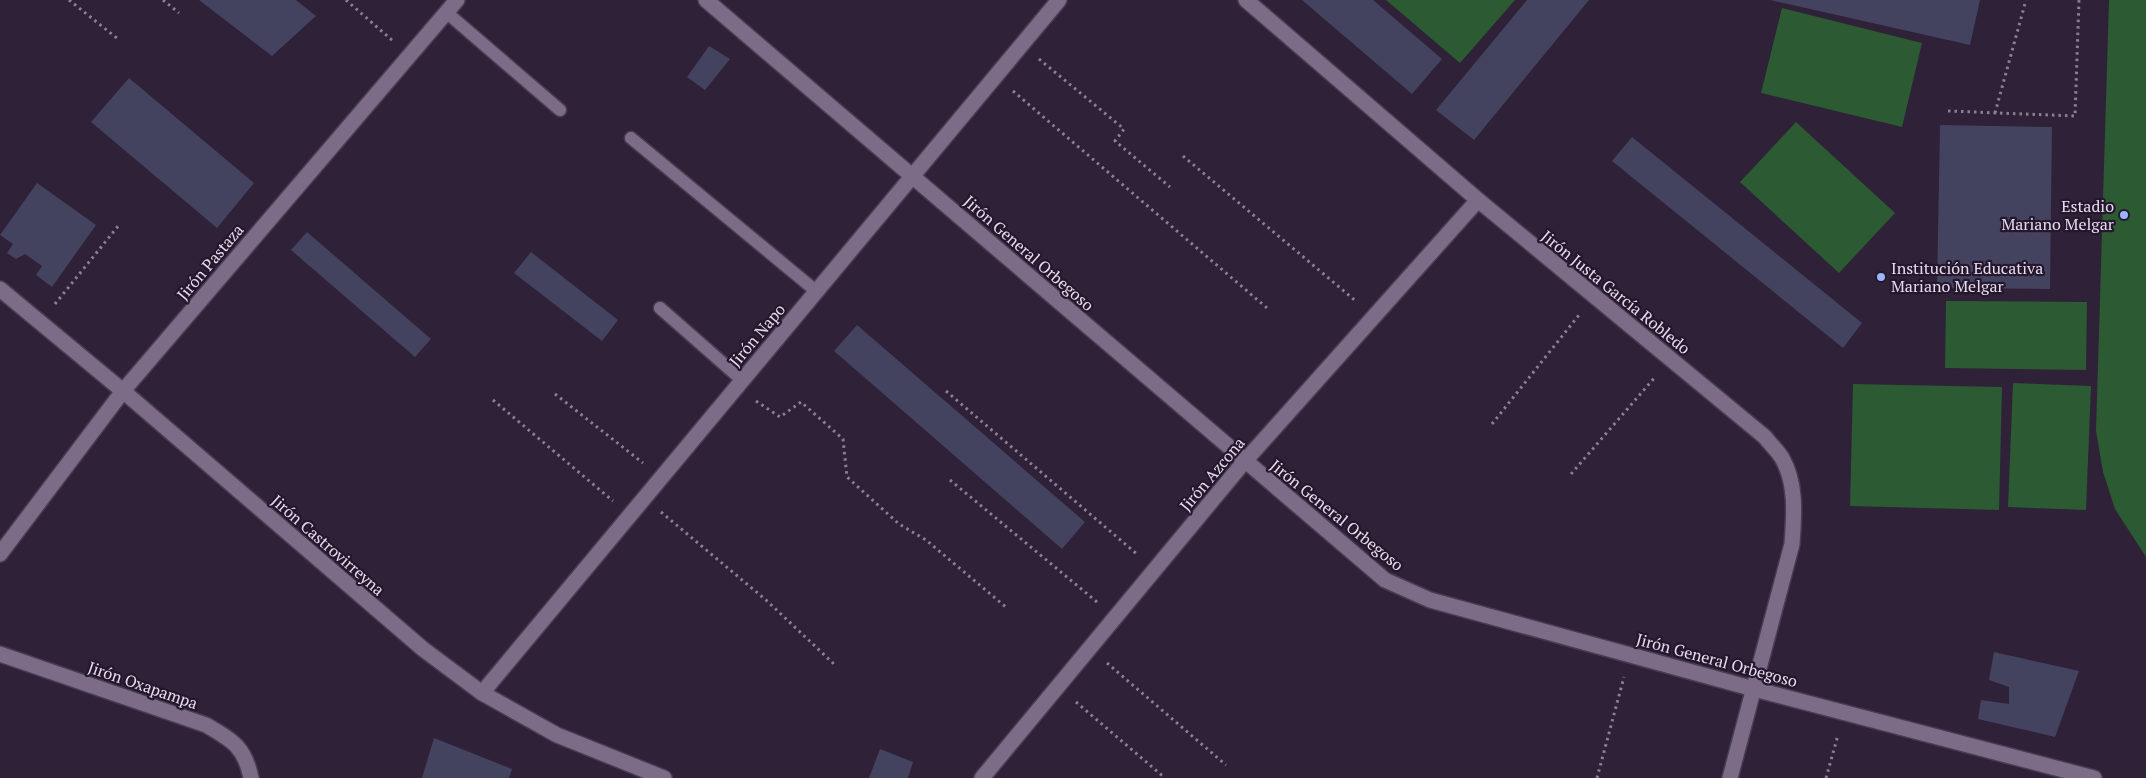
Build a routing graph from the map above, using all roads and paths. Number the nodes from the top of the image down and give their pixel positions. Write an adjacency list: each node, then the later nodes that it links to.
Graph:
1 (69, 0): 12 (path)
2 (164, 0): 11 (path)
3 (346, 0): 14 (path)
4 (456, 0): 10 (street, Jirón Pastaza)
5 (706, 0): 21 (street, Jirón General Orbegoso)
6 (1059, 0): 13 (street, Jirón Napo)
7 (1246, 0): 23 (street, Jirón Justa García Robledo)
8 (2026, 0): 18 (path)
9 (2079, 0): 18 (path)
10 (446, 12): 14 (street, Jirón Pastaza); 16 (lane)
11 (179, 13)
12 (118, 40)
13 (1022, 45): 15 (street, Jirón Napo); 22 (path)
14 (408, 55): 34 (street, Jirón Pastaza)
15 (996, 76): 21 (street, Jirón Napo); 29 (path)
16 (560, 110)
17 (1948, 111): 18 (path)
18 (1995, 113)
19 (631, 138): 26 (lane)
20 (1183, 156): 30 (path)
21 (912, 175): 26 (street, Jirón Napo); 39 (street, Jirón General Orbegoso)
22 (1170, 187)
23 (1478, 200): 27 (street, Jirón Justa García Robledo); 30 (street, Jirón Azcona)
24 (119, 225): 31 (path)
25 (0, 289): 31 (street, Jirón Castrovirreyna)
26 (816, 292): 33 (street, Jirón Napo)
27 (1594, 297): 32 (street, Jirón Justa García Robledo); 38 (path)
28 (660, 308): 33 (lane)
29 (1267, 308)
30 (1374, 316): 39 (street, Jirón Azcona)
31 (40, 322): 34 (street, Jirón Castrovirreyna)
32 (1670, 358): 40 (path); 54 (street, Jirón Justa García Robledo)
33 (739, 384): 41 (street, Jirón Napo); 47 (path)
34 (123, 391): 45 (street, Jirón Pastaza); 55 (street, Jirón Castrovirreyna)
35 (946, 391): 46 (path)
36 (555, 394): 41 (path)
37 (493, 400): 44 (path)
38 (1492, 424)
39 (1244, 462): 46 (street, Jirón Azcona); 51 (street, Jirón General Orbegoso)
40 (1571, 474)
41 (660, 477): 43 (street, Jirón Napo)
42 (950, 480): 48 (path)
43 (644, 498): 44 (street, Jirón Napo); 52 (path)
44 (629, 515): 55 (street, Jirón Napo)
45 (0, 554)
46 (1154, 570): 48 (street, Jirón Azcona)
47 (1007, 608)
48 (1115, 617): 49 (street, Jirón Azcona)
49 (1090, 648): 53 (street, Jirón Azcona); 57 (path)
50 (0, 654): 58 (street, Jirón Oxapampa)
51 (1630, 655): 54 (street, Jirón General Orbegoso); 62 (path)
52 (834, 664)
53 (1058, 686): 60 (street, Jirón Azcona); 61 (path)
54 (1754, 689): 56 (street, Jirón General Orbegoso); 63 (street, Jirón Justa García Robledo)
55 (482, 693): 59 (street, Jirón Castrovirreyna)
56 (1844, 712): 64 (path); 65 (street, Jirón General Orbegoso)
57 (1226, 764)
58 (251, 778)
59 (664, 778)
60 (982, 778)
61 (1165, 778)
62 (1597, 778)
63 (1730, 778)
64 (1826, 778)
65 (2094, 778)

